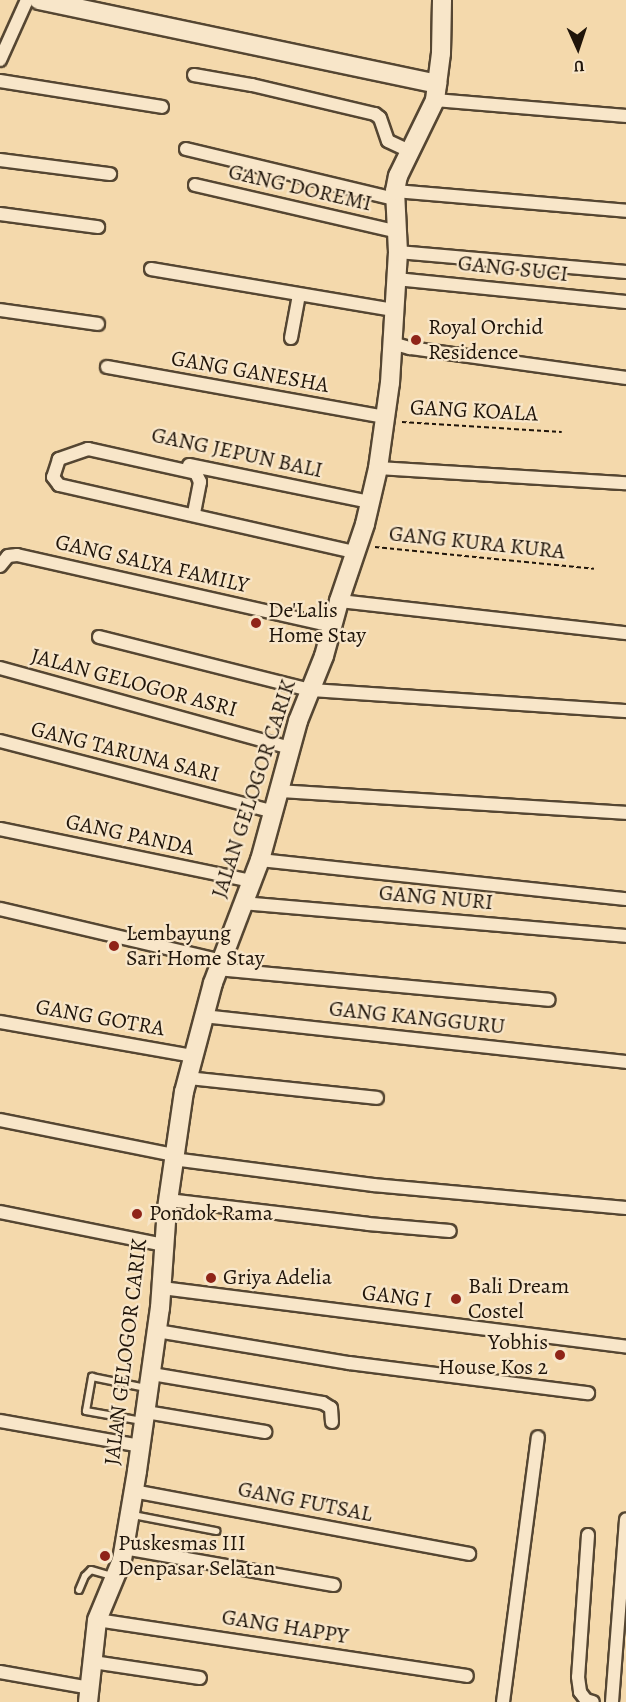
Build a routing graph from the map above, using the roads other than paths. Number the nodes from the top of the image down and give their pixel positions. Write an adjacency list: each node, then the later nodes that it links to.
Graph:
1 (27, 0): 4 (street)
2 (39, 0): 7 (street)
3 (442, 0): 7 (street, JALAN GELOGOR CARIK)
4 (0, 60)
5 (194, 75): 11 (street)
6 (0, 81): 8 (street)
7 (436, 92): 9 (street); 11 (street, JALAN GELOGOR CARIK)
8 (162, 107)
9 (626, 116)
10 (186, 149): 15 (street)
11 (409, 151): 15 (street, JALAN GELOGOR CARIK)
12 (0, 160): 13 (street)
13 (110, 174)
14 (195, 185): 19 (street, GANG DOREMI)
15 (395, 195): 16 (street); 19 (street, JALAN GELOGOR CARIK)
16 (626, 211)
17 (0, 214): 18 (street)
18 (98, 227)
19 (395, 231): 20 (street, JALAN GELOGOR CARIK)
20 (398, 252): 22 (street); 23 (street, JALAN GELOGOR CARIK)
21 (151, 269): 24 (street)
22 (626, 272)
23 (396, 279): 25 (street, GANG SUCI); 27 (street, JALAN GELOGOR CARIK)
24 (299, 295): 27 (street); 29 (street)
25 (626, 302)
26 (0, 310): 28 (street)
27 (394, 310): 30 (street, JALAN GELOGOR CARIK)
28 (98, 324)
29 (291, 338)
30 (392, 343): 32 (street); 33 (street, JALAN GELOGOR CARIK)
31 (107, 367): 33 (street, GANG GANESHA)
32 (626, 378)
33 (384, 419): 35 (street, JALAN GELOGOR CARIK)
34 (96, 444): 37 (street, GANG JEPUN BALI)
35 (378, 468): 36 (street); 37 (street, JALAN GELOGOR CARIK)
36 (626, 483)
37 (370, 502): 39 (street, JALAN GELOGOR CARIK)
38 (194, 513): 38 (street); 39 (street)
39 (356, 549): 41 (street, JALAN GELOGOR CARIK)
40 (0, 566): 42 (street, GANG SALYA FAMILY)
41 (339, 601): 42 (street, JALAN GELOGOR CARIK); 43 (street)
42 (333, 626): 46 (street, JALAN GELOGOR CARIK)
43 (626, 633)
44 (99, 637): 46 (street)
45 (0, 668): 49 (street, JALAN GELOGOR ASRI)
46 (310, 690): 47 (street); 49 (street, JALAN GELOGOR CARIK)
47 (626, 711)
48 (0, 741): 51 (street, GANG TARUNA SARI)
49 (291, 748): 50 (street, JALAN GELOGOR CARIK)
50 (279, 790): 51 (street, JALAN GELOGOR CARIK); 52 (street)
51 (274, 812): 54 (street, JALAN GELOGOR CARIK)
52 (626, 813)
53 (0, 829): 55 (street, GANG PANDA)
54 (260, 860): 55 (street, JALAN GELOGOR CARIK); 56 (street)
55 (251, 881): 57 (street, JALAN GELOGOR CARIK)
56 (626, 899)
57 (242, 903): 59 (street, GANG NURI); 60 (street, JALAN GELOGOR CARIK)
58 (0, 909): 60 (street)
59 (626, 936)
60 (219, 965): 61 (street); 62 (street, JALAN GELOGOR CARIK)
61 (549, 1000)
62 (203, 1016): 64 (street, JALAN GELOGOR CARIK); 65 (street, GANG KANGGURU)
63 (0, 1022): 64 (street, GANG GOTRA)
64 (192, 1056): 66 (street, JALAN GELOGOR CARIK)
65 (626, 1062)
66 (188, 1078): 67 (street); 69 (street, JALAN GELOGOR CARIK)
67 (377, 1098)
68 (0, 1120): 69 (street)
69 (174, 1157): 70 (street, JALAN GELOGOR CARIK); 71 (street)
70 (168, 1200): 73 (street); 74 (street, JALAN GELOGOR CARIK)
71 (626, 1208)
72 (0, 1212): 74 (street)
73 (450, 1231)
74 (164, 1245): 75 (street, JALAN GELOGOR CARIK)
75 (162, 1288): 76 (street, JALAN GELOGOR CARIK); 77 (street, GANG I)
76 (157, 1331): 78 (street, JALAN GELOGOR CARIK); 79 (street)
77 (626, 1347)
78 (150, 1382): 80 (street, JALAN GELOGOR CARIK); 80 (lane); 82 (street)
79 (588, 1393)
80 (145, 1417): 83 (street); 85 (street, JALAN GELOGOR CARIK)
81 (0, 1421): 85 (street)
82 (332, 1422)
83 (265, 1432)
84 (538, 1437): 102 (street)
85 (140, 1446): 86 (street, JALAN GELOGOR CARIK)
86 (133, 1491): 87 (street, JALAN GELOGOR CARIK); 92 (street, GANG FUTSAL)
87 (130, 1515): 89 (lane); 91 (street, JALAN GELOGOR CARIK)
88 (626, 1520): 104 (street)
89 (216, 1531)
90 (588, 1535): 103 (street)
91 (124, 1548): 93 (street, JALAN GELOGOR CARIK); 94 (street)
92 (469, 1554)
93 (116, 1577): 95 (lane); 96 (street, JALAN GELOGOR CARIK)
94 (334, 1585)
95 (79, 1590)
96 (97, 1620): 97 (street, JALAN GELOGOR CARIK); 99 (street, GANG HAPPY)
97 (93, 1662): 100 (street); 101 (street, JALAN GELOGOR CARIK)
98 (0, 1672): 101 (street)
99 (467, 1676)
100 (200, 1678)
101 (89, 1695)
102 (503, 1702)
103 (593, 1702)
104 (612, 1702)

